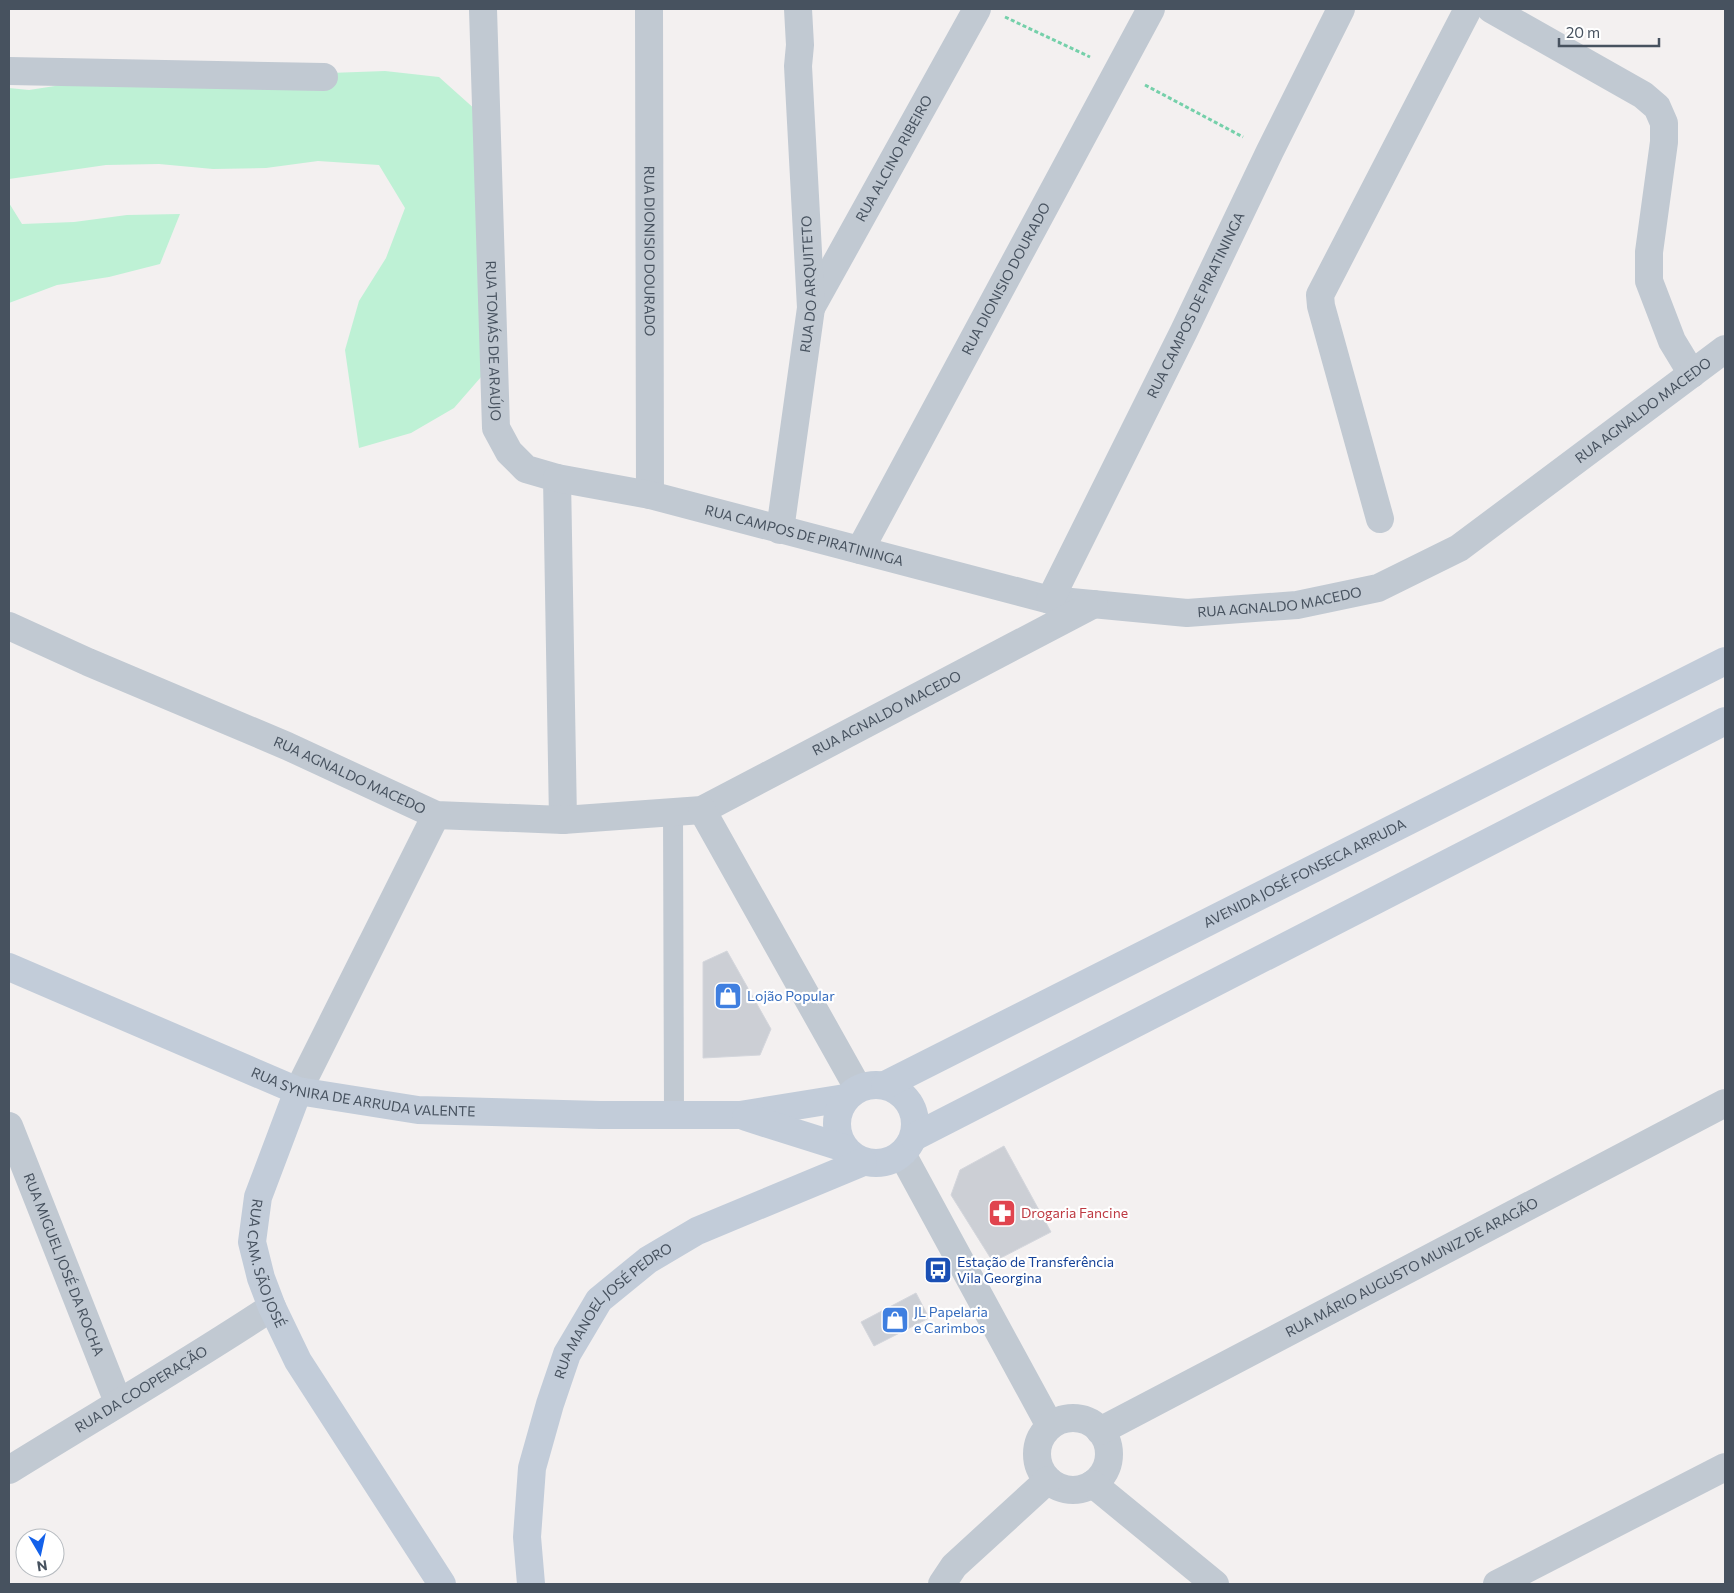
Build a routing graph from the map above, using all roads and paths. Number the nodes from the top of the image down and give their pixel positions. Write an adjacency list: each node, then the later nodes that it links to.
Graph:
1 (483, 9): 16 (street, RUA TOMÁS DE ARAÚJO)
2 (649, 9): 17 (street, RUA DIONISIO DOURADO)
3 (798, 9): 10 (street, RUA DO ARQUITETO)
4 (815, 9): 10 (street)
5 (977, 9): 13 (street, RUA ALCINO RIBEIRO)
6 (1151, 9): 20 (street, RUA DIONISIO DOURADO)
7 (1341, 9): 21 (street, RUA CAMPOS DE PIRATININGA)
8 (1468, 9): 18 (street)
9 (1491, 9): 15 (street)
10 (800, 45): 13 (street, RUA DO ARQUITETO)
11 (9, 71): 12 (street)
12 (324, 77)
13 (811, 308): 19 (street, RUA DO ARQUITETO)
14 (1725, 349): 15 (street, RUA AGNALDO MACEDO)
15 (1692, 374): 22 (street, RUA AGNALDO MACEDO)
16 (557, 478): 17 (street, RUA CAMPOS DE PIRATININGA); 29 (street)
17 (650, 495): 19 (street, RUA CAMPOS DE PIRATININGA)
18 (1380, 519)
19 (780, 530): 20 (street, RUA CAMPOS DE PIRATININGA)
20 (860, 550): 21 (street, RUA CAMPOS DE PIRATININGA)
21 (1050, 600): 22 (street, RUA CAMPOS DE PIRATININGA)
22 (1094, 604): 26 (street, RUA AGNALDO MACEDO)
23 (9, 626): 28 (street, RUA AGNALDO MACEDO)
24 (1725, 661): 31 (main road, AVENIDA JOSÉ FONSECA ARRUDA)
25 (1725, 721): 38 (main road)
26 (702, 810): 27 (street, RUA AGNALDO MACEDO); 33 (street)
27 (673, 812): 29 (street, RUA AGNALDO MACEDO); 35 (lane)
28 (436, 815): 29 (street, RUA AGNALDO MACEDO); 32 (street, RUA CAM. SÃO JOSÉ)
29 (563, 820)
30 (9, 967): 32 (main road, RUA SYNIRA DE ARRUDA VALENTE)
31 (885, 1085): 33 (main road); 38 (main road)
32 (298, 1091): 35 (main road, RUA SYNIRA DE ARRUDA VALENTE); 40 (main road, RUA CAM. SÃO JOSÉ)
33 (851, 1093): 36 (main road, RUA SYNIRA DE ARRUDA VALENTE); 39 (main road)
34 (1725, 1103): 43 (street, RUA MÁRIO AUGUSTO MUNIZ DE ARAGÃO)
35 (674, 1115): 36 (main road, RUA SYNIRA DE ARRUDA VALENTE)
36 (740, 1115): 39 (main road, RUA SYNIRA DE ARRUDA VALENTE)
37 (9, 1126): 41 (street, RUA MIGUEL JOSÉ DA ROCHA)
38 (908, 1146): 39 (main road); 42 (street)
39 (853, 1155): 49 (main road, RUA MANOEL JOSÉ PEDRO)
40 (272, 1307): 41 (street, RUA DA COOPERAÇÃO); 48 (main road, RUA CAM. SÃO JOSÉ)
41 (118, 1402): 45 (street, RUA DA COOPERAÇÃO)
42 (1050, 1426): 43 (street); 46 (street)
43 (1100, 1431): 47 (street)
44 (1725, 1467): 52 (street)
45 (9, 1470)
46 (1048, 1480): 47 (street); 50 (street)
47 (1093, 1484): 51 (street)
48 (442, 1584)
49 (531, 1584)
50 (942, 1584)
51 (1215, 1584)
52 (1497, 1584)

